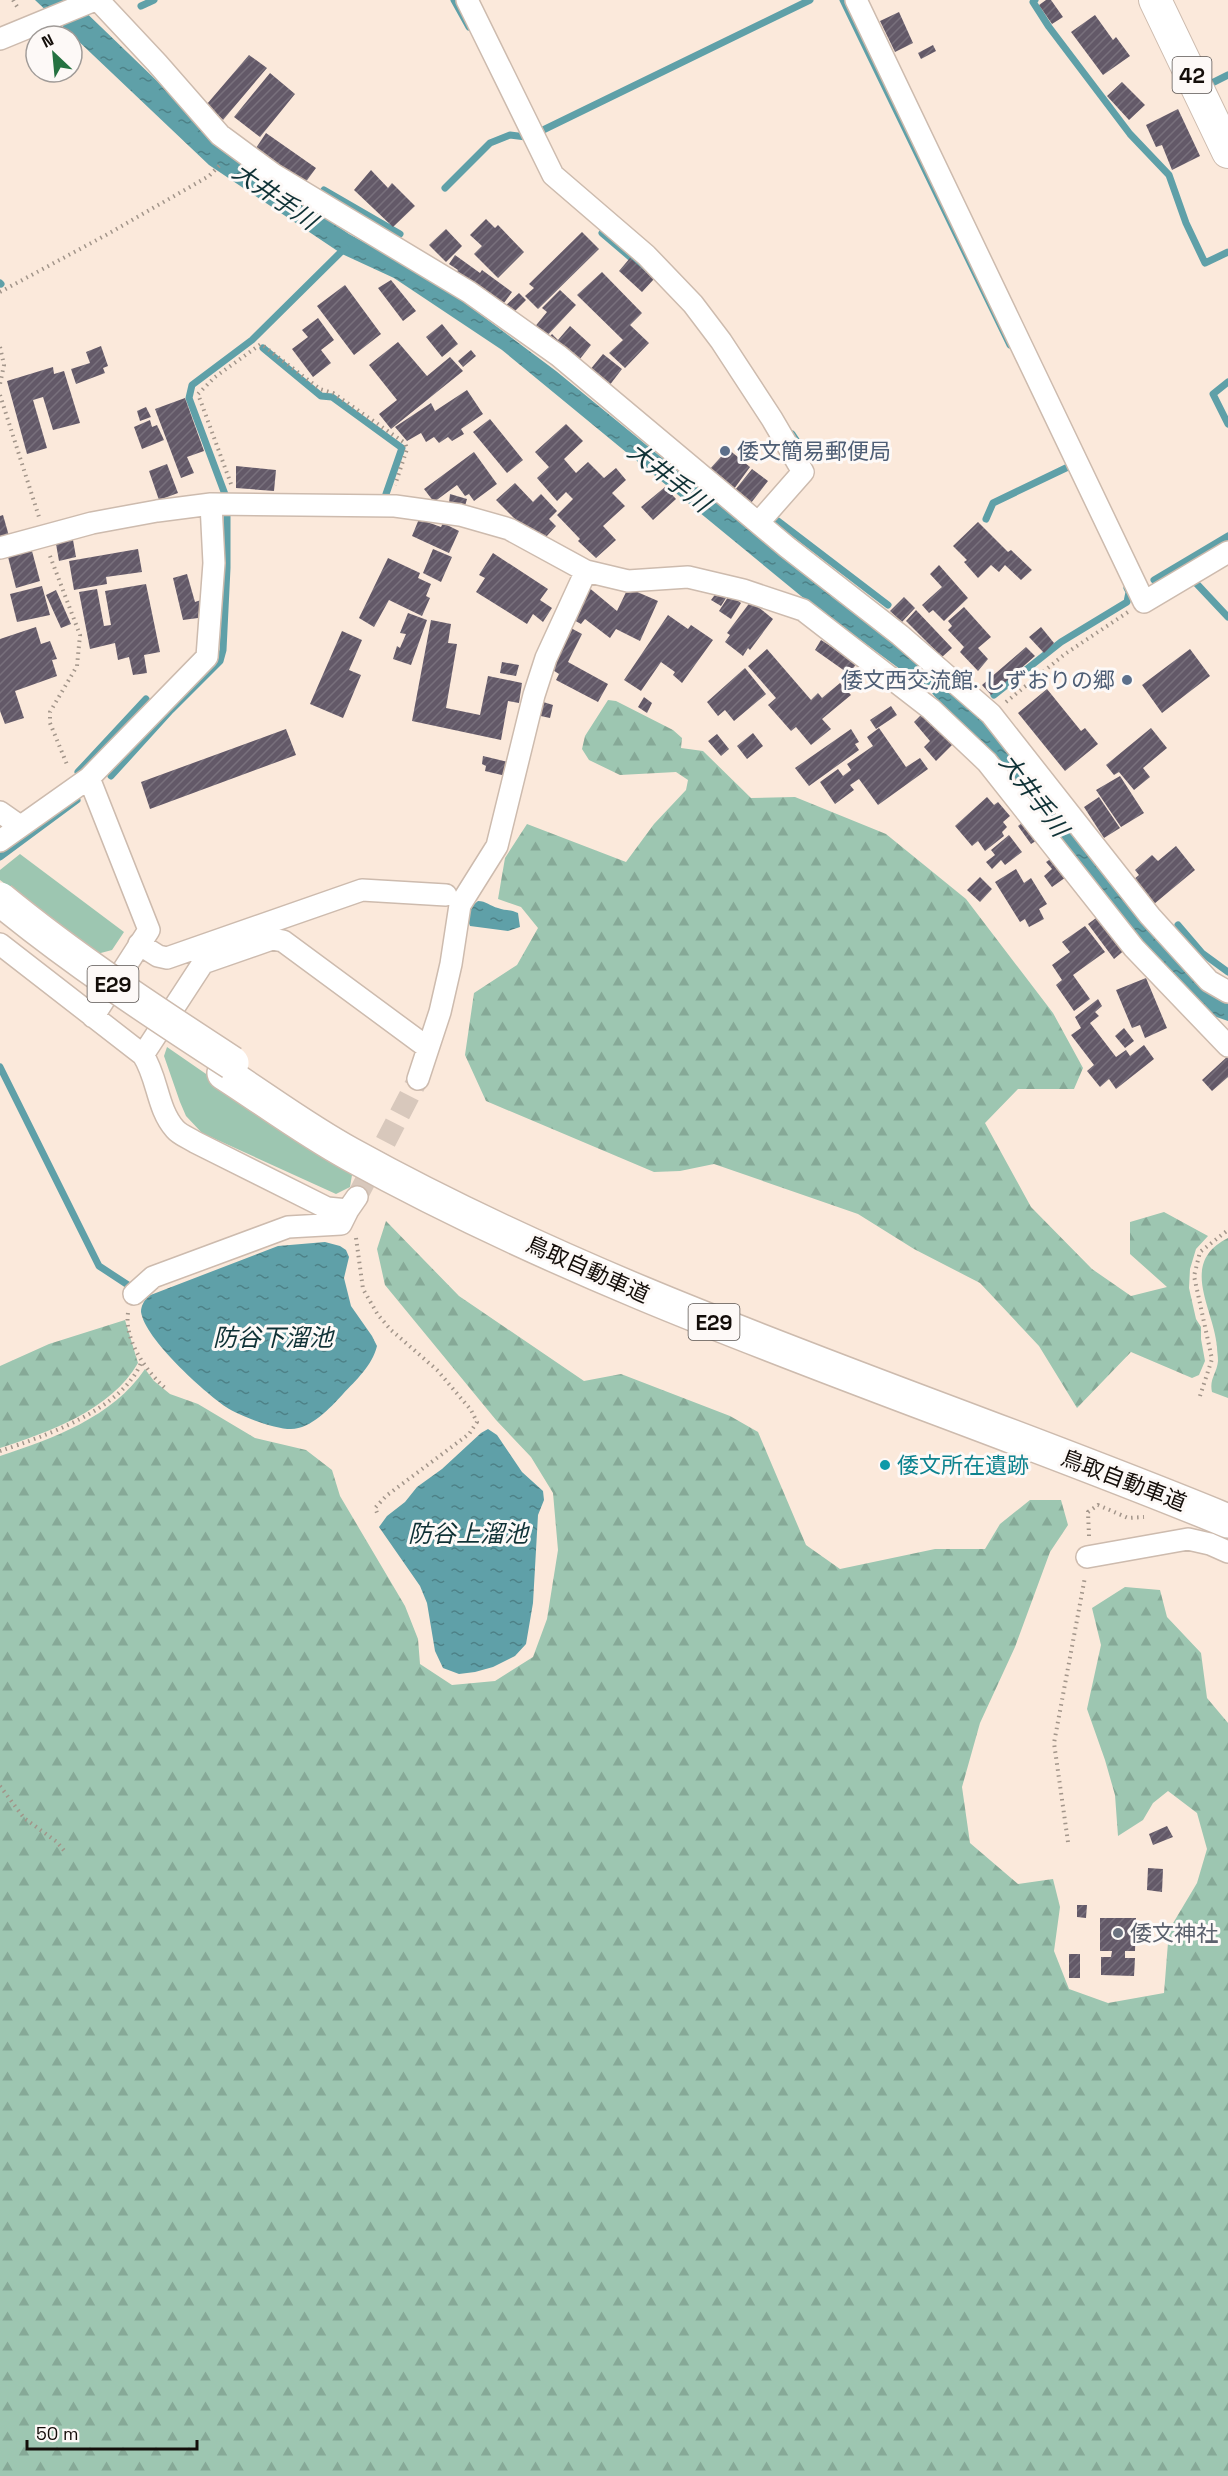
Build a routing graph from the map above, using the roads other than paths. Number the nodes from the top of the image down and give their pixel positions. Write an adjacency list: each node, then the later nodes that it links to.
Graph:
1 (97, 0): 5 (street); 8 (street)
2 (467, 0): 8 (street)
3 (856, 0): 10 (street)
4 (1155, 0): 6 (main road, 42)
5 (0, 39)
6 (1228, 152)
7 (212, 504): 9 (street); 11 (street); 12 (street)
8 (759, 522): 21 (street)
9 (0, 548)
10 (1228, 552)
11 (586, 571): 23 (street); 24 (street)
12 (82, 782): 14 (street); 20 (street)
13 (0, 812): 14 (street)
14 (20, 826): 15 (street)
15 (0, 841)
16 (446, 896): 20 (street)
17 (0, 899): 26 (highway, 鳥取自動車道 / E29, bridge)
18 (0, 916): 26 (highway, 鳥取自動車道 / E29)
19 (0, 944): 22 (street)
20 (139, 944): 22 (street)
21 (1228, 992)
22 (93, 1017): 25 (street)
23 (1228, 1046)
24 (428, 1048): 25 (street); 27 (street)
25 (143, 1055): 28 (street)
26 (228, 1068): 29 (highway, 鳥取自動車道 / E29); 30 (highway, 鳥取自動車道 / E29)
27 (418, 1079)
28 (134, 1294)
29 (1228, 1503)
30 (1228, 1521)
31 (1228, 1552): 32 (street)
32 (1087, 1557)

